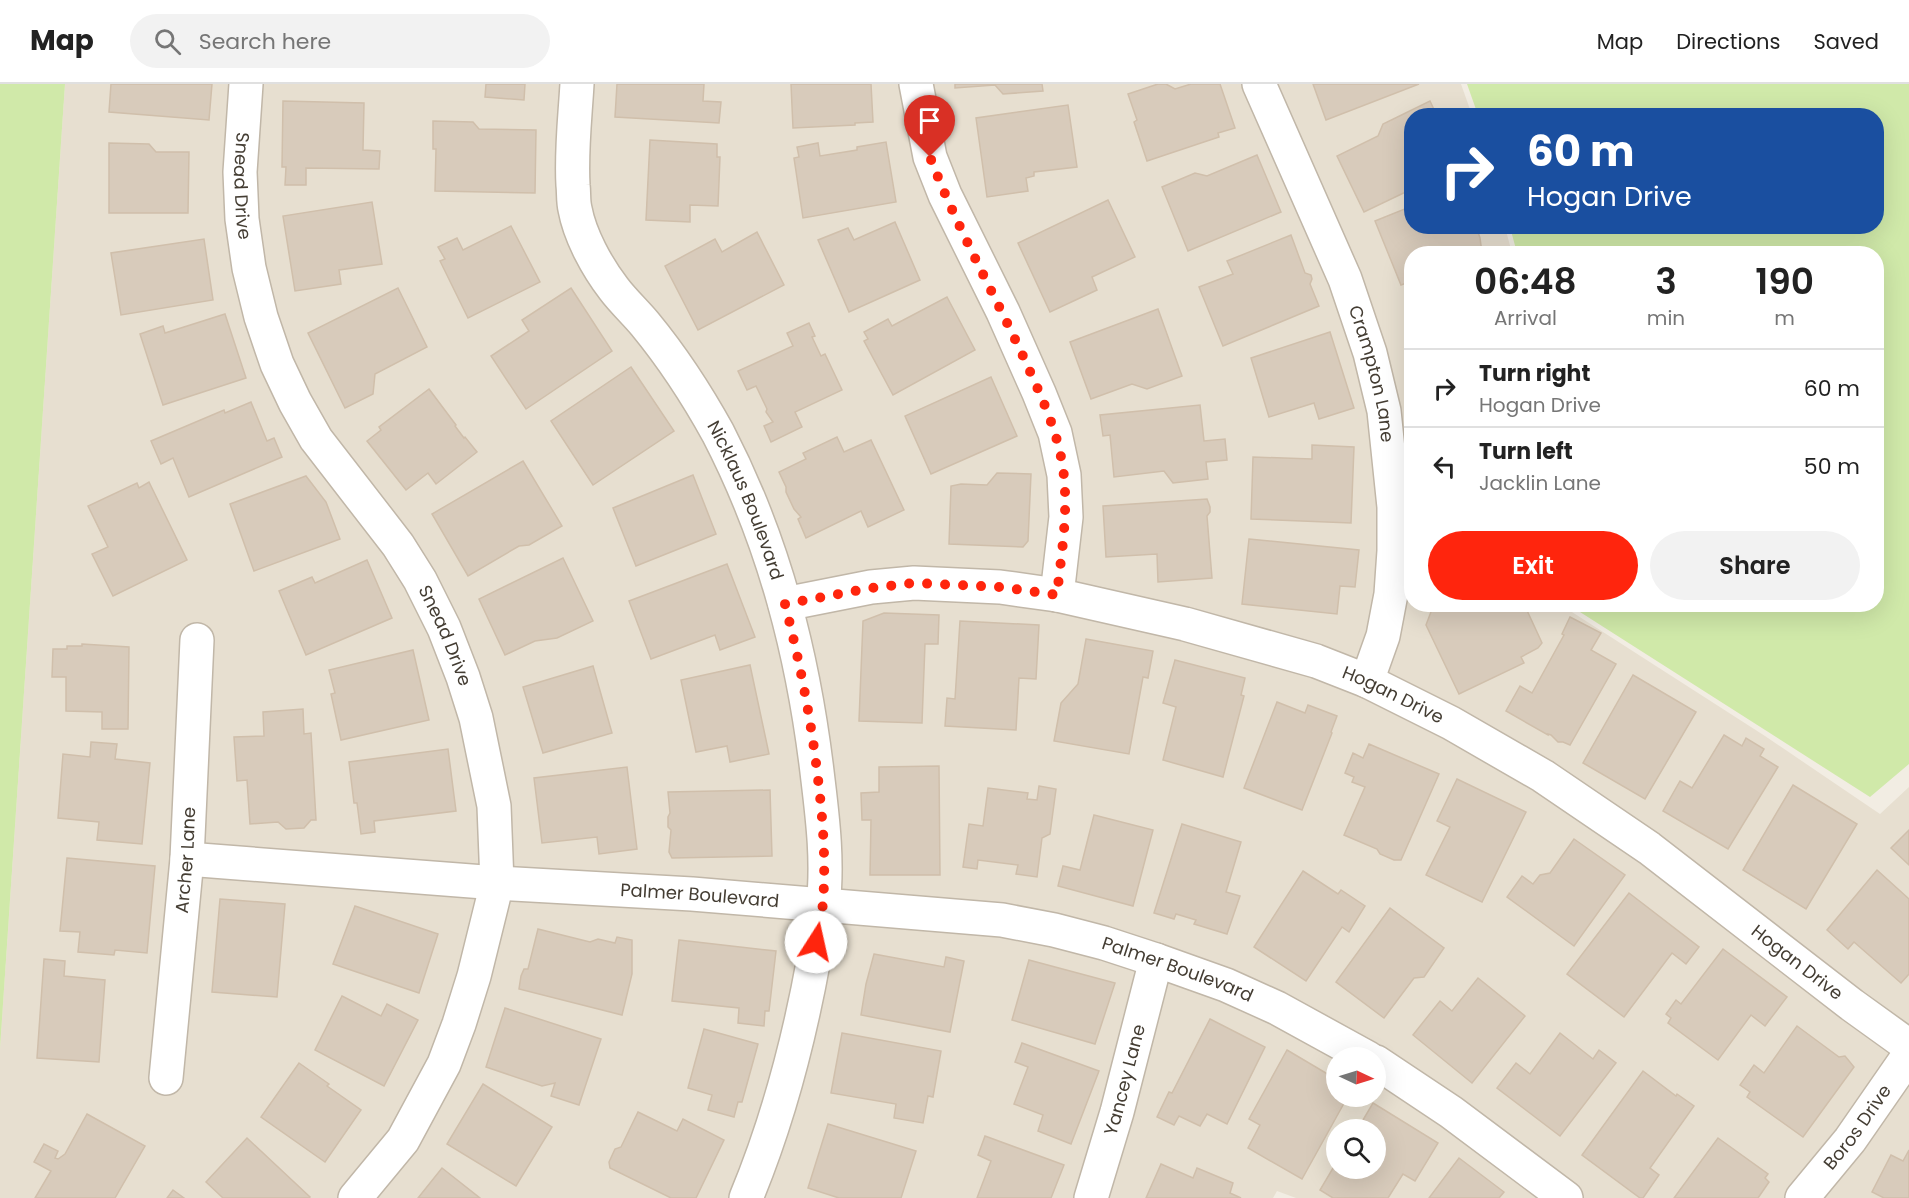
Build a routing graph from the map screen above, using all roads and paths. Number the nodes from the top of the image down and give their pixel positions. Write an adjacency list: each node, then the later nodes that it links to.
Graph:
1 (246, 84): 10 (street, Snead Drive)
2 (577, 84): 6 (street, Nicklaus Boulevard)
3 (916, 84): 5 (street)
4 (1259, 84): 8 (street, Crampton Lane)
5 (1057, 595): 6 (street, Hogan Drive); 8 (street, Hogan Drive)
6 (785, 604): 11 (street, Nicklaus Boulevard)
7 (197, 640): 9 (street, Archer Lane)
8 (1367, 681): 13 (street, Hogan Drive)
9 (187, 859): 10 (street, Palmer Boulevard); 17 (street, Archer Lane)
10 (497, 883): 11 (street, Palmer Boulevard); 18 (street, Snead Drive)
11 (823, 904): 12 (street, Palmer Boulevard); 19 (street, Nicklaus Boulevard)
12 (1156, 960): 14 (street, Palmer Boulevard); 20 (street, Yancey Lane)
13 (1909, 1046)
14 (1348, 1047)
15 (1909, 1055): 22 (street, Boros Drive)
16 (1386, 1069): 21 (street)
17 (166, 1078)
18 (355, 1198)
19 (746, 1198)
20 (1091, 1198)
21 (1566, 1198)
22 (1802, 1198)

